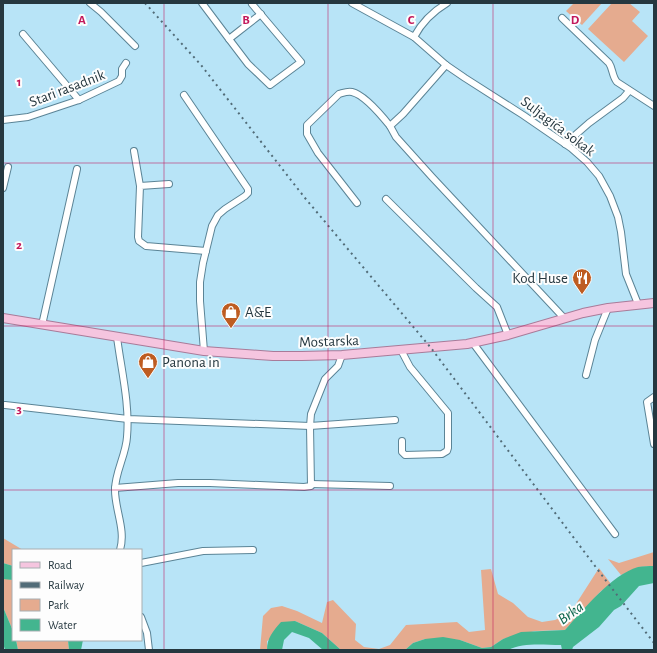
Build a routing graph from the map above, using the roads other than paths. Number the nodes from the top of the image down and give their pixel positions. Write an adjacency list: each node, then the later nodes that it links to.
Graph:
1 (90, 3): 11 (street)
2 (202, 3): 10 (street)
3 (352, 3): 9 (street, Suljagića sokak)
4 (446, 3): 9 (street)
5 (252, 4): 6 (street)
6 (261, 14): 10 (street); 10 (street)
7 (562, 18): 14 (street)
8 (24, 34): 16 (street)
9 (414, 37): 13 (street, Suljagića sokak)
10 (229, 39)
11 (135, 46)
12 (126, 63): 16 (street, Stari rasadnik)
13 (446, 65): 19 (street); 20 (street, Suljagića sokak)
14 (629, 91): 17 (street); 20 (street)
15 (184, 95): 29 (street)
16 (79, 100): 18 (street, Stari rasadnik)
17 (654, 106)
18 (3, 120)
19 (390, 126): 28 (street); 34 (street)
20 (565, 144): 31 (street, Suljagića sokak)
21 (134, 151): 25 (street)
22 (8, 167): 26 (street)
23 (77, 168): 35 (street)
24 (169, 184): 25 (street)
25 (140, 186): 29 (street)
26 (3, 188)
27 (386, 199): 36 (street)
28 (357, 203)
29 (206, 251): 40 (street)
30 (654, 303): 31 (main road, Mostarska)
31 (638, 304): 32 (main road, Mostarska)
32 (608, 308): 34 (main road, Mostarska); 42 (street)
33 (3, 318): 35 (main road, Mostarska)
34 (564, 318): 36 (main road, Mostarska)
35 (42, 325): 37 (main road, Mostarska)
36 (508, 334): 38 (main road, Mostarska)
37 (117, 337): 40 (main road, Mostarska); 45 (street)
38 (473, 343): 39 (main road, Mostarska); 53 (street)
39 (401, 350): 41 (main road, Mostarska); 48 (street)
40 (204, 351): 41 (main road, Mostarska)
41 (342, 356): 47 (street)
42 (586, 375)
43 (654, 397): 49 (street)
44 (4, 405): 45 (street)
45 (128, 419): 47 (street); 52 (street)
46 (395, 420): 47 (street)
47 (310, 426): 50 (street)
48 (402, 441)
49 (654, 444)
50 (311, 484): 51 (street); 52 (street)
51 (390, 486)
52 (115, 488): 54 (street)
53 (615, 534)
54 (120, 549)
55 (253, 550): 56 (street)
56 (142, 563)
57 (142, 620): 58 (street)
58 (149, 650)

